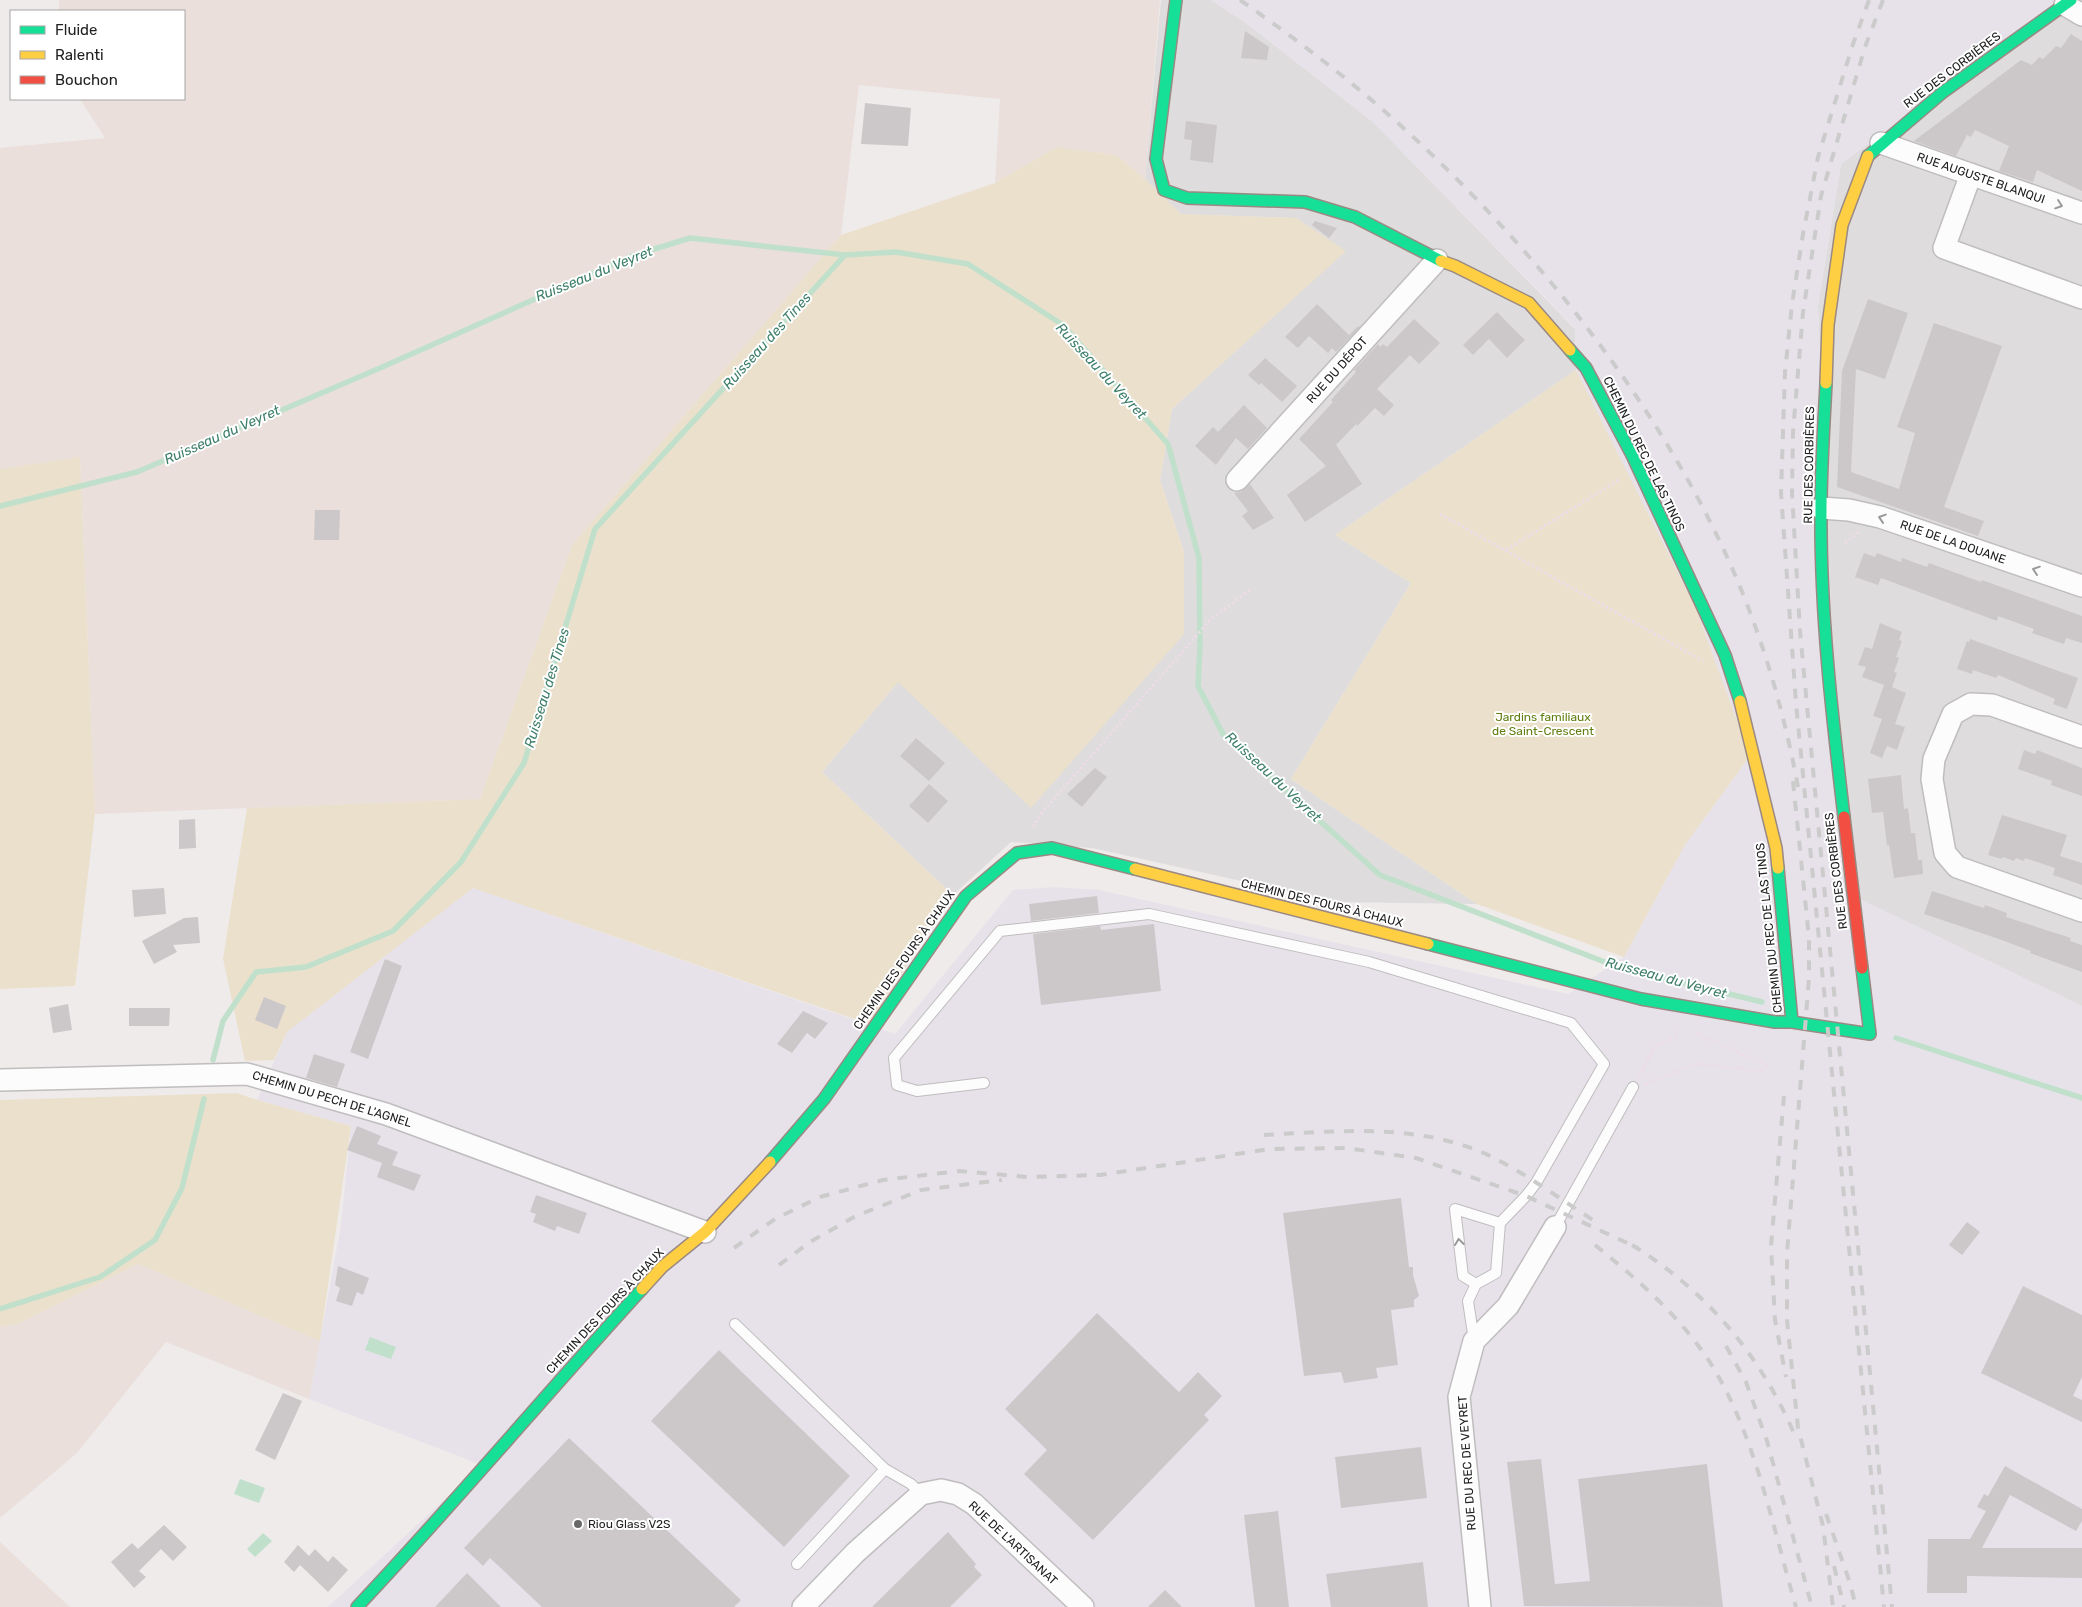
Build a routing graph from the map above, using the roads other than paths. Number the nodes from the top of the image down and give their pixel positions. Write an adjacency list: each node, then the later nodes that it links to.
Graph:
1 (1176, 0): 6 (street, CHEMIN DU REC DE LAS TINOS)
2 (2072, 7): 3 (street, RUE DES CORBIÈRES)
3 (1881, 143): 4 (street, RUE AUGUSTE BLANQUI); 9 (street, RUE DES CORBIÈRES)
4 (1970, 174): 5 (street, RUE AUGUSTE BLANQUI, one-way to 5); 7 (street)
5 (2082, 213)
6 (1437, 260): 8 (street, RUE DU DÉPOT); 13 (street, CHEMIN DU REC DE LAS TINOS)
7 (2082, 298)
8 (1237, 480)
9 (1821, 508): 10 (street, RUE DE LA DOUANE, one-way to 9); 14 (street, RUE DES CORBIÈRES)
10 (2082, 586)
11 (2082, 736): 12 (street)
12 (2082, 910)
13 (1792, 1022): 14 (street, CHEMIN DES FOURS À CHAUX); 20 (street, CHEMIN DES FOURS À CHAUX)
14 (1870, 1034)
15 (0, 1080): 20 (street, CHEMIN DU PECH DE L'AGNEL)
16 (984, 1083): 18 (lane)
17 (1633, 1087): 19 (lane)
18 (1500, 1223): 21 (lane); 21 (lane, one-way to 18)
19 (1555, 1227): 23 (street, RUE DU REC DE VEYRET)
20 (705, 1232): 27 (street, CHEMIN DES FOURS À CHAUX)
21 (1476, 1284): 23 (lane)
22 (735, 1324): 24 (lane)
23 (1474, 1341): 30 (street, RUE DU REC DE VEYRET)
24 (885, 1469): 25 (lane); 26 (lane)
25 (921, 1494): 28 (street); 29 (street, RUE DE L'ARTISANAT)
26 (797, 1564)
27 (357, 1607)
28 (803, 1607)
29 (1083, 1607)
30 (1480, 1607)

